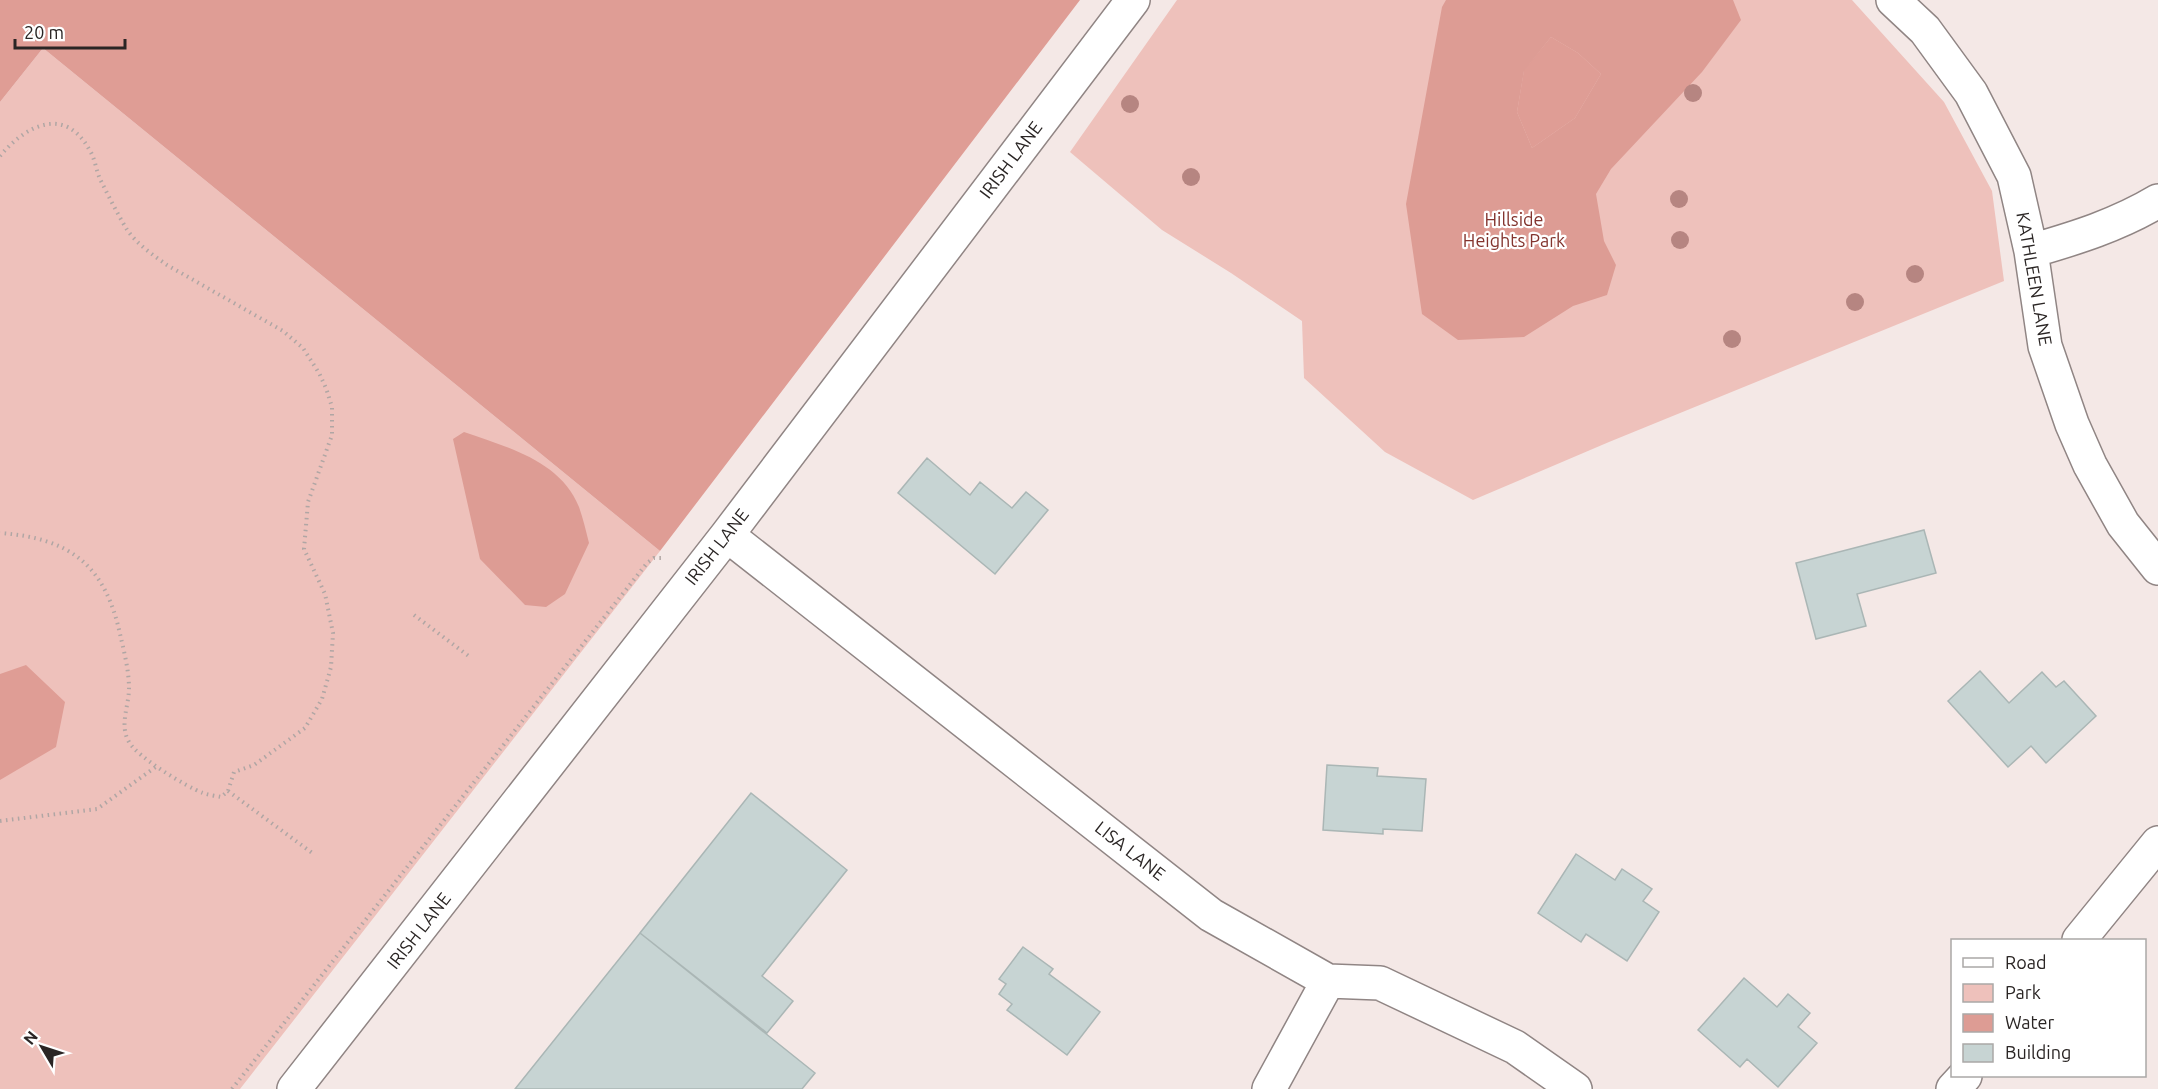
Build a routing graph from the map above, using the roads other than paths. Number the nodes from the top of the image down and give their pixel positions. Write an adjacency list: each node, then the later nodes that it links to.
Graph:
1 (1133, 0): 5 (street, IRISH LANE)
2 (1893, 0): 4 (street, KATHLEEN LANE)
3 (2158, 201): 4 (street)
4 (2031, 251): 6 (street, KATHLEEN LANE)
5 (727, 535): 9 (street, LISA LANE); 11 (street, IRISH LANE)
6 (2158, 568)
7 (2158, 843): 8 (street)
8 (2080, 939)
9 (1328, 981): 12 (street); 13 (street, LISA LANE)
10 (1964, 1077): 14 (street)
11 (294, 1089)
12 (1269, 1089)
13 (1575, 1089)
14 (1953, 1089)

